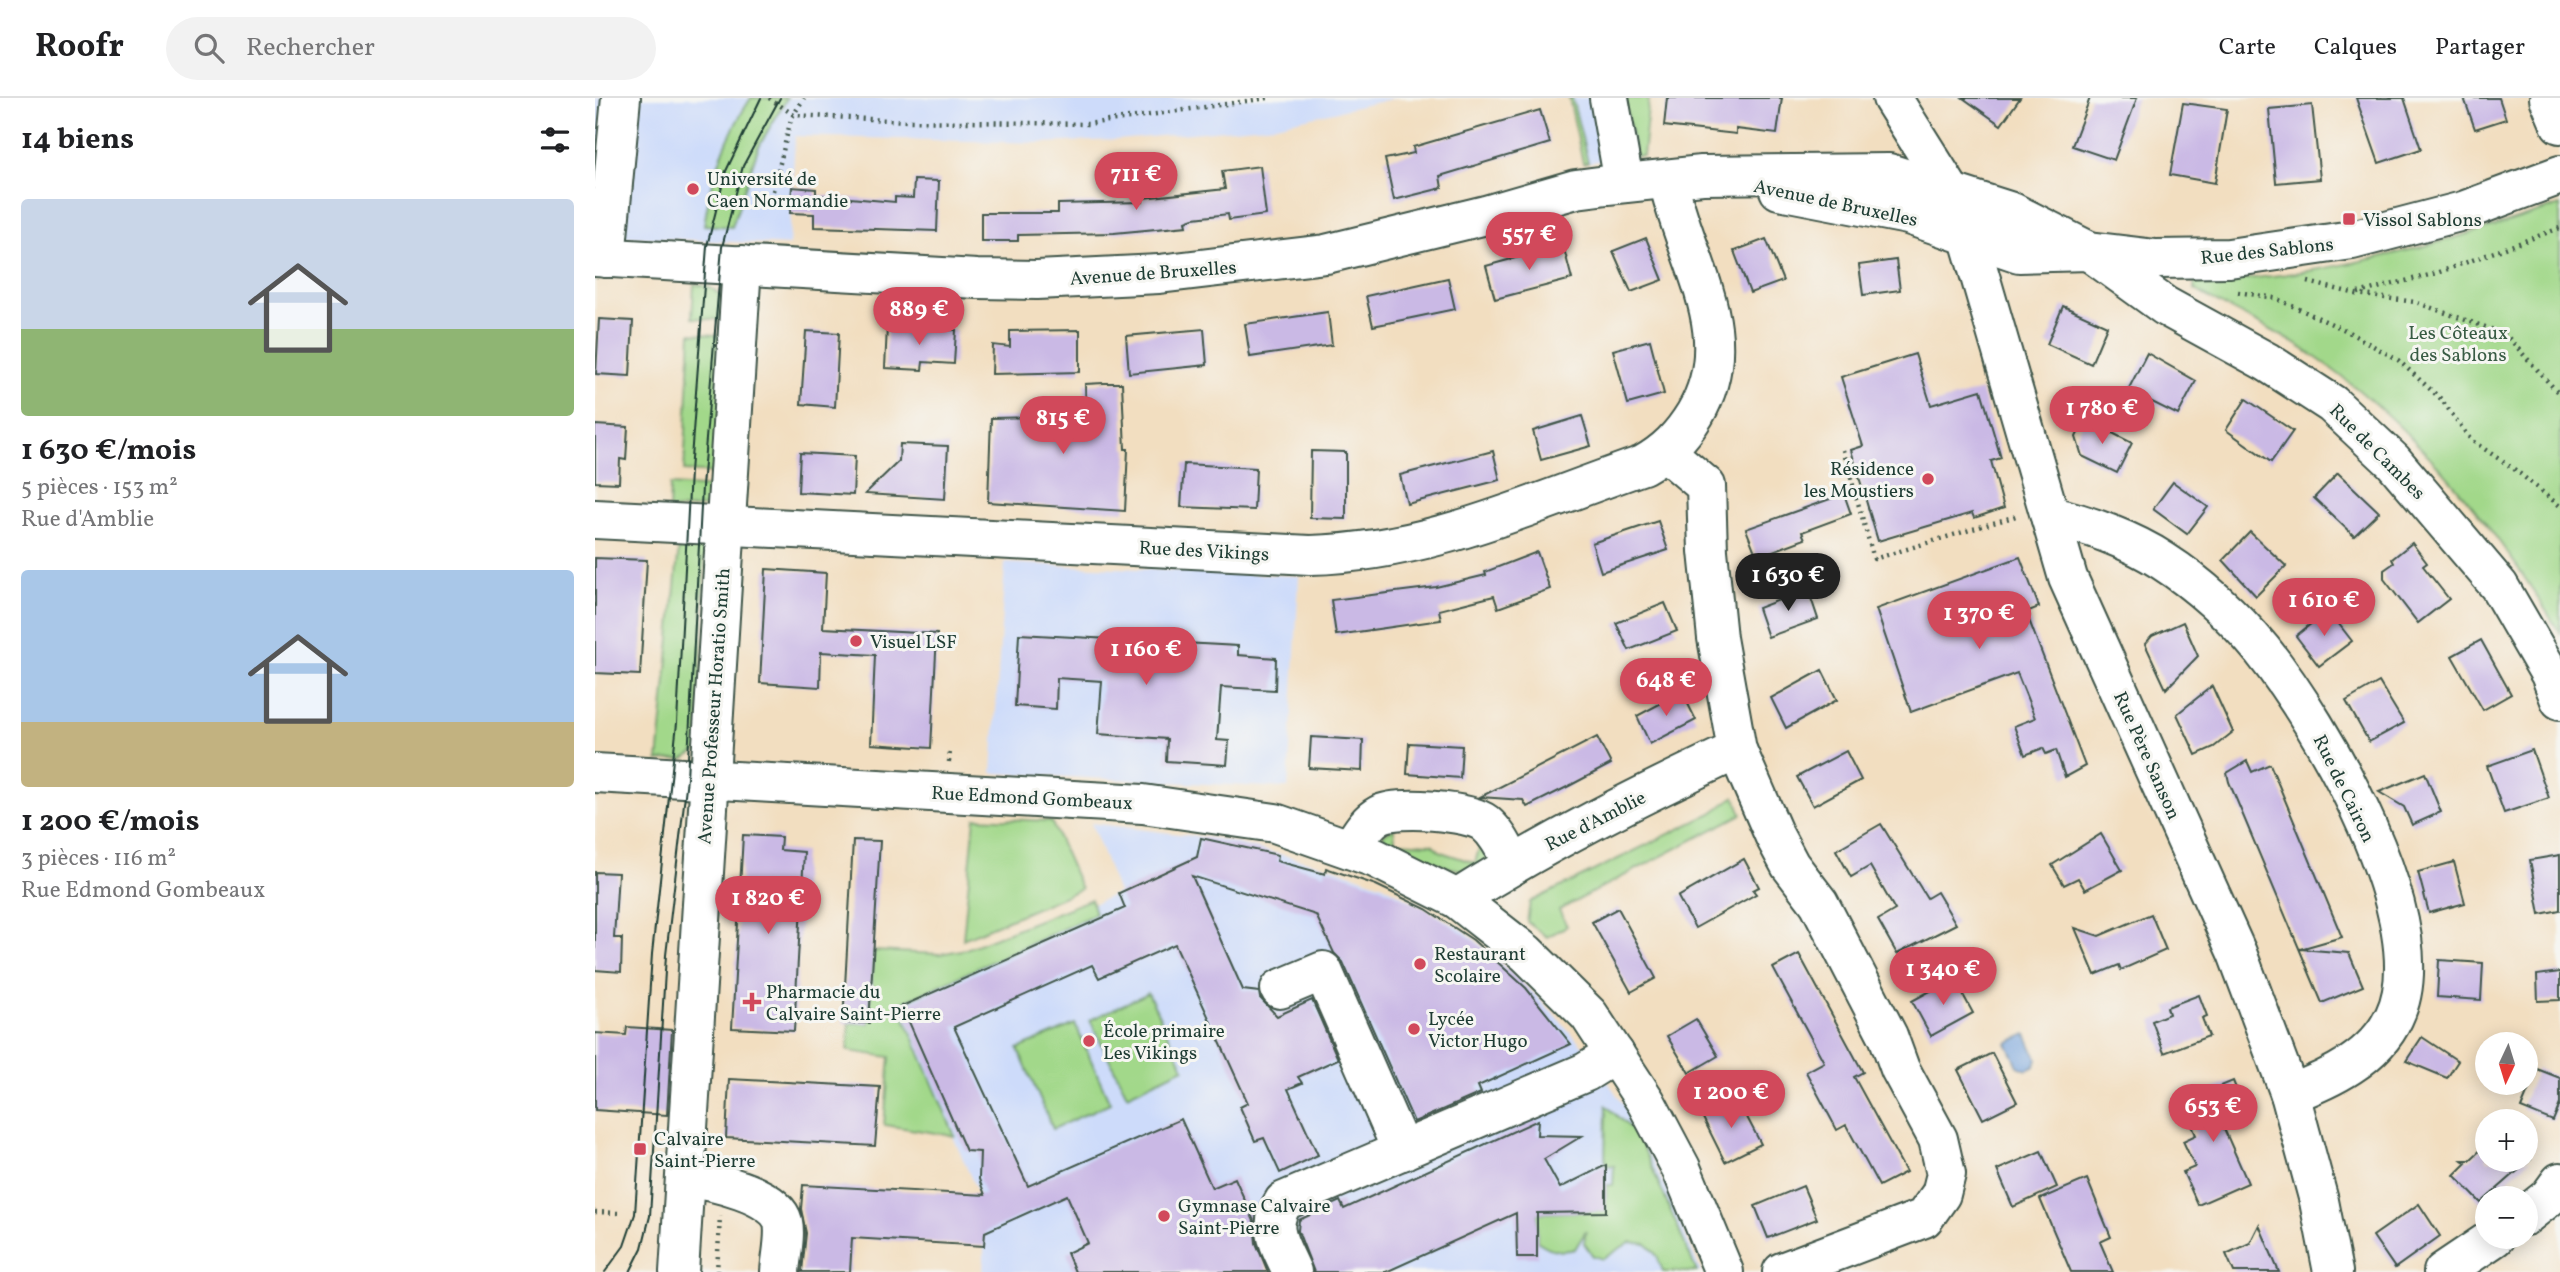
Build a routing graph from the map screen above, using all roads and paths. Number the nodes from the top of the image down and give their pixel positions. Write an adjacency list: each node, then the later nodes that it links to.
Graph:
1 (621, 98): 18 (street)
2 (769, 98): 8 (path)
3 (804, 98): 8 (path)
4 (1268, 98): 8 (path)
5 (1609, 98): 12 (street)
6 (1892, 98): 14 (street, Rue Père Sanson)
7 (2549, 98): 9 (street)
8 (794, 115): 13 (path)
9 (2560, 124)
10 (2560, 175): 17 (street, Rue des Sablons)
11 (1685, 177): 12 (street, Avenue de Bruxelles); 14 (street, Avenue de Bruxelles); 16 (street, Avenue de Bruxelles); 25 (street)
12 (1623, 183): 19 (street, Avenue de Bruxelles)
13 (773, 191)
14 (1951, 192): 16 (street, Rue Père Sanson); 17 (street, Rue des Sablons)
15 (2560, 228): 22 (path)
16 (1968, 236): 17 (street, Rue des Sablons); 27 (street, Rue Père Sanson)
17 (2089, 251): 30 (street, Rue de Cambes)
18 (601, 258): 19 (street, Avenue de Bruxelles)
19 (742, 265): 29 (street, Avenue Professeur Horatio Smith)
20 (2303, 280): 22 (path)
21 (2229, 291): 26 (path)
22 (2356, 294): 23 (path)
23 (2560, 395)
24 (1843, 450): 27 (path)
25 (1666, 452): 29 (street, Rue des Vikings); 31 (street)
26 (2560, 506)
27 (2034, 516): 39 (street, Rue Père Sanson); 39 (street, Rue de Cairon)
28 (595, 519): 29 (street, Rue des Vikings)
29 (725, 526): 33 (street, Avenue Professeur Horatio Smith)
30 (2560, 700)
31 (1738, 750): 35 (street, Rue d'Amblie); 52 (street)
32 (595, 773): 33 (street, Rue Edmond Gombeaux)
33 (708, 779): 34 (street, Rue Edmond Gombeaux); 41 (street, Avenue Professeur Horatio Smith)
34 (1351, 848): 35 (street); 36 (street, Rue Edmond Gombeaux)
35 (1512, 863): 36 (street, Rue d'Amblie)
36 (1457, 899): 38 (street, Rue Edmond Gombeaux)
37 (1280, 989): 40 (street)
38 (1615, 1054): 40 (street); 51 (street, Rue Edmond Gombeaux)
39 (2290, 1094): 53 (street, Rue Père Sanson)
40 (1402, 1151): 50 (street)
41 (704, 1181): 47 (street, Avenue Professeur Horatio Smith); 48 (path); 49 (street)
42 (2560, 1182): 43 (street)
43 (2538, 1206)
44 (595, 1212): 45 (path)
45 (619, 1213)
46 (2477, 1249): 54 (street)
47 (679, 1272)
48 (717, 1272)
49 (780, 1272)
50 (1292, 1272)
51 (1724, 1272)
52 (1782, 1272)
53 (2333, 1272)
54 (2443, 1272)

